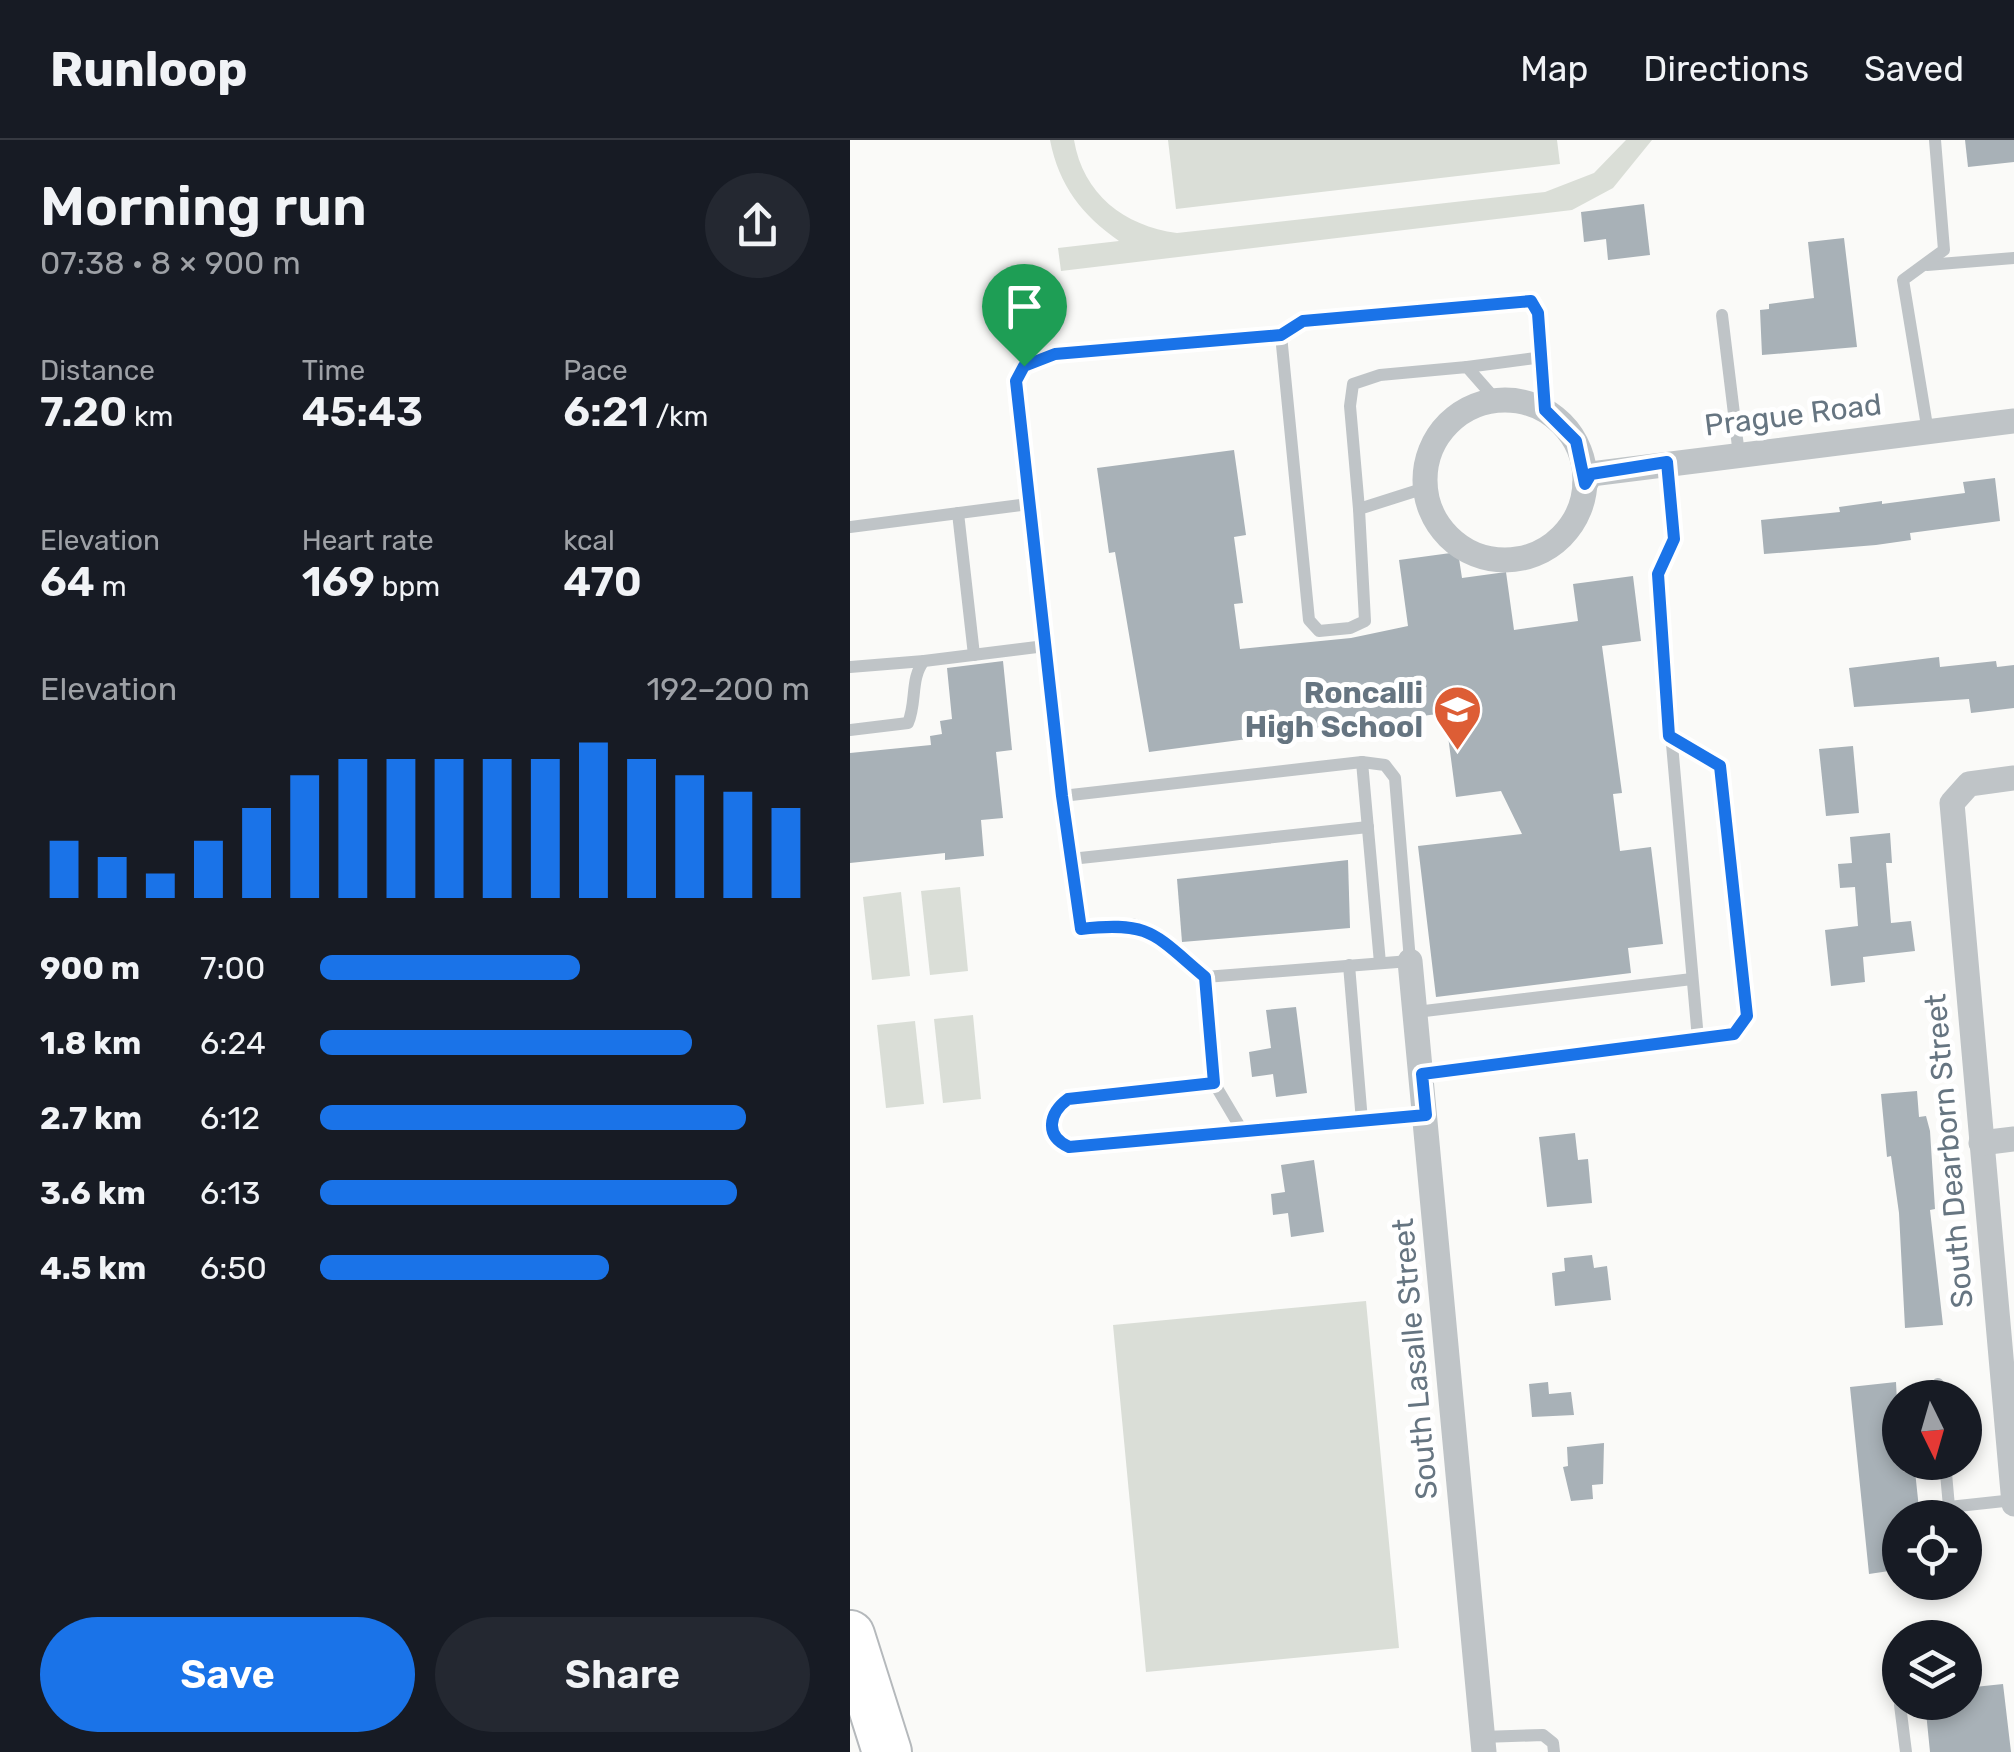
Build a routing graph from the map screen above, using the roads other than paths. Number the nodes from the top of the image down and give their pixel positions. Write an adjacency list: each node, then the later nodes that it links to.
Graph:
1 (1935, 140): 3 (lane)
2 (2014, 258): 3 (lane)
3 (1923, 266): 11 (lane)
4 (1722, 314): 12 (lane)
5 (1281, 335): 6 (lane); 16 (lane); 17 (lane)
6 (1543, 357): 7 (lane); 9 (lane)
7 (1467, 367): 8 (lane); 17 (lane)
8 (1496, 400): 9 (street); 15 (street)
9 (1545, 410): 14 (street)
10 (2014, 421): 11 (street, Prague Road)
11 (1928, 432): 12 (street, Prague Road)
12 (1740, 456): 13 (street, Prague Road)
13 (1667, 462): 14 (street, Prague Road); 25 (lane)
14 (1585, 484): 15 (street)
15 (1425, 488): 17 (lane)
16 (1029, 504): 18 (lane); 20 (lane)
17 (1359, 509)
18 (958, 513): 19 (lane); 21 (lane)
19 (850, 527)
20 (1044, 646): 21 (lane); 28 (lane)
21 (974, 655): 22 (lane)
22 (924, 661): 23 (lane); 24 (lane)
23 (850, 667)
24 (850, 730)
25 (1669, 736): 35 (lane); 37 (lane)
26 (1362, 762): 28 (lane); 29 (lane); 31 (lane)
27 (2014, 778): 44 (street, South Dearborn Street)
28 (1062, 796): 30 (lane)
29 (1368, 827): 30 (lane); 32 (lane)
30 (1071, 859): 34 (lane)
31 (1410, 960): 32 (lane); 36 (street, South Lasalle Street)
32 (1380, 963): 33 (lane)
33 (1350, 965): 34 (lane); 41 (lane)
34 (1205, 977): 39 (lane)
35 (1692, 979): 36 (lane); 37 (lane)
36 (1416, 1012): 38 (street, South Lasalle Street)
37 (1698, 1038): 38 (lane)
38 (1422, 1074): 40 (street, South Lasalle Street)
39 (1214, 1083): 42 (lane); 42 (lane)
40 (1426, 1115): 41 (lane); 49 (street, South Lasalle Street)
41 (1362, 1121): 42 (lane)
42 (1244, 1132)
43 (2014, 1139): 44 (street)
44 (1980, 1143): 45 (street, South Dearborn Street)
45 (2014, 1501): 46 (lane)
46 (1982, 1506)
47 (850, 1635): 50 (highway)
48 (1902, 1720): 52 (lane)
49 (1483, 1745): 51 (lane)
50 (888, 1752)
51 (1554, 1752)
52 (1906, 1752)

